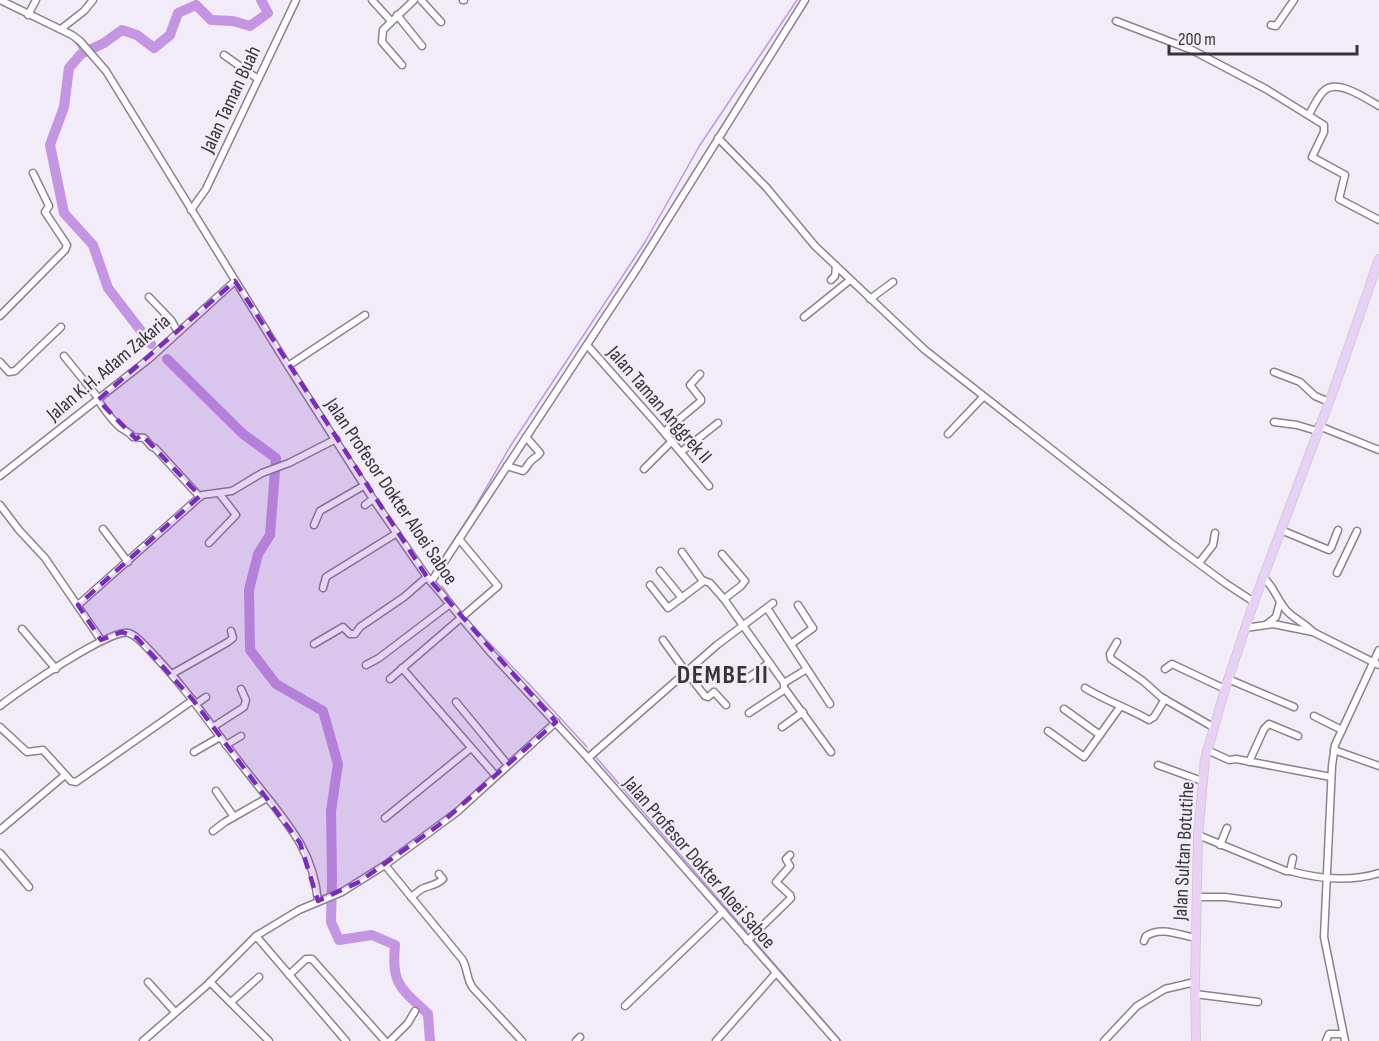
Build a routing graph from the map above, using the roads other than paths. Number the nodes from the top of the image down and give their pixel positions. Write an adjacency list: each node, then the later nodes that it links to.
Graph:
1 (0, 0): 10 (street, Jalan Profesor Dokter Aloei Saboe)
2 (36, 0): 10 (street)
3 (93, 0): 16 (street)
4 (296, 0): 20 (street, Jalan Taman Buah)
5 (372, 0): 12 (street)
6 (421, 0): 14 (street)
7 (804, 0): 23 (street)
8 (1294, 0): 15 (street)
9 (412, 1): 11 (street)
10 (28, 15): 16 (street, Jalan Profesor Dokter Aloei Saboe)
11 (397, 15): 12 (street); 17 (street)
12 (391, 21): 19 (street)
13 (1116, 21): 22 (street)
14 (441, 22)
15 (1271, 25)
16 (61, 29): 25 (street, Jalan Profesor Dokter Aloei Saboe)
17 (422, 46)
18 (224, 55): 20 (street)
19 (402, 65)
20 (258, 78): 25 (street, Jalan Taman Buah)
21 (1379, 106): 22 (street)
22 (1309, 114): 26 (street)
23 (718, 138): 28 (street); 40 (street)
24 (33, 173): 36 (street)
25 (191, 210): 31 (street, Jalan Profesor Dokter Aloei Saboe)
26 (1379, 220)
27 (1379, 259): 48 (main road, Jalan Sultan Botutihe)
28 (836, 266): 29 (street); 30 (street)
29 (831, 280)
30 (850, 280): 34 (street); 37 (street)
31 (235, 281): 39 (street, Jalan K.H. Adam Zakaria); 43 (street, Jalan Profesor Dokter Aloei Saboe)
32 (893, 282): 34 (street)
33 (149, 297): 39 (street)
34 (870, 299): 46 (street)
35 (365, 315): 43 (street)
36 (0, 316)
37 (804, 316)
38 (61, 327): 42 (street)
39 (177, 332): 47 (street, Jalan K.H. Adam Zakaria)
40 (586, 345): 52 (street, Jalan Taman Anggrek II); 54 (street)
41 (64, 356): 47 (street)
42 (0, 362)
43 (288, 366): 55 (street, Jalan Profesor Dokter Aloei Saboe)
44 (1274, 372): 48 (street)
45 (700, 374): 52 (street)
46 (982, 397): 53 (street); 83 (street)
47 (99, 400): 61 (street, Jalan K.H. Adam Zakaria); 65 (street)
48 (1329, 402): 51 (main road, Jalan Sultan Botutihe)
49 (1274, 422): 51 (street)
50 (718, 423): 58 (street)
51 (1318, 429): 57 (street); 71 (main road, Jalan Sultan Botutihe)
52 (664, 432): 56 (street, Jalan Taman Anggrek II)
53 (948, 434)
54 (526, 437): 59 (street); 59 (street)
55 (336, 438): 62 (street, Jalan Profesor Dokter Aloei Saboe); 64 (street)
56 (672, 441): 58 (street, Jalan Taman Anggrek II); 60 (street)
57 (1379, 450)
58 (681, 452): 63 (street, Jalan Taman Anggrek II)
59 (507, 466): 76 (street)
60 (644, 469)
61 (0, 476)
62 (365, 485): 66 (street, Jalan Profesor Dokter Aloei Saboe); 69 (street)
63 (709, 486)
64 (219, 493): 65 (street); 77 (street)
65 (200, 497): 82 (street)
66 (374, 499): 68 (street); 74 (street, Jalan Profesor Dokter Aloei Saboe)
67 (0, 505): 96 (street)
68 (365, 505)
69 (314, 525)
70 (103, 529): 82 (street)
71 (1281, 530): 78 (street); 86 (main road, Jalan Sultan Botutihe)
72 (1338, 530): 78 (street)
73 (1357, 531): 80 (street)
74 (397, 533): 87 (street, Jalan Profesor Dokter Aloei Saboe); 90 (street)
75 (1215, 533): 83 (street)
76 (459, 539): 87 (street); 98 (street)
77 (209, 543)
78 (1331, 548): 80 (street)
79 (682, 552): 88 (street)
80 (1346, 554): 85 (street)
81 (722, 555): 92 (street)
82 (129, 562): 96 (street)
83 (1199, 563): 93 (street)
84 (660, 571): 91 (street)
85 (1337, 573)
86 (1263, 577): 93 (main road, Jalan Sultan Botutihe); 94 (street)
87 (429, 579): 95 (street, Jalan Profesor Dokter Aloei Saboe); 108 (street)
88 (704, 581): 91 (street); 92 (street)
89 (650, 585): 91 (street)
90 (323, 588)
91 (682, 598)
92 (724, 599): 99 (street)
93 (1254, 602): 102 (main road, Jalan Sultan Botutihe)
94 (1280, 602): 100 (street); 104 (street)
95 (450, 604): 98 (street, Jalan Profesor Dokter Aloei Saboe); 113 (street)
96 (78, 605): 105 (street)
97 (798, 605): 109 (street)
98 (462, 619): 114 (street); 140 (street, Jalan Profesor Dokter Aloei Saboe)
99 (744, 625): 109 (street); 111 (street); 118 (street)
100 (1266, 625): 102 (street); 104 (street)
101 (22, 628): 115 (street)
102 (1245, 628): 121 (main road, Jalan Sultan Botutihe)
103 (231, 631): 119 (street)
104 (1313, 632): 112 (street)
105 (101, 640): 115 (street); 119 (street)
106 (663, 640): 118 (street)
107 (1117, 642): 128 (street)
108 (314, 644)
109 (791, 644): 116 (street)
110 (1379, 650): 112 (street)
111 (769, 663): 122 (street); 123 (street)
112 (1376, 663): 145 (street)
113 (366, 665)
114 (402, 668): 120 (street); 152 (street)
115 (56, 669): 133 (street)
116 (807, 669): 123 (street); 131 (street)
117 (1165, 669): 126 (street)
118 (686, 672): 132 (street); 157 (street)
119 (172, 674): 129 (street)
120 (390, 679)
121 (1228, 679): 126 (main road, Jalan Sultan Botutihe); 135 (street)
122 (744, 681)
123 (785, 686): 137 (street); 138 (street)
124 (1085, 688): 134 (street)
125 (241, 689): 142 (street)
126 (1224, 689): 144 (main road, Jalan Sultan Botutihe)
127 (206, 697): 129 (street)
128 (1165, 699): 134 (street); 144 (street)
129 (195, 702): 142 (street); 162 (street)
130 (456, 702): 159 (street)
131 (830, 704)
132 (726, 705)
133 (0, 706)
134 (1120, 707): 147 (street)
135 (1294, 707)
136 (1064, 709): 147 (street)
137 (803, 712): 143 (street); 156 (street)
138 (749, 713)
139 (1314, 716): 145 (street)
140 (556, 722): 157 (street, Jalan Profesor Dokter Aloei Saboe); 159 (street)
141 (0, 727): 162 (street)
142 (213, 727): 150 (street)
143 (782, 727)
144 (1213, 727): 153 (main road, Jalan Sultan Botutihe)
145 (1342, 730): 154 (street)
146 (1048, 731): 147 (street)
147 (1100, 735)
148 (241, 736): 151 (street)
149 (1298, 736): 158 (street)
150 (220, 737): 151 (street); 155 (street)
151 (226, 746): 167 (street)
152 (471, 748): 163 (street); 169 (street)
153 (1207, 750): 158 (street); 165 (main road, Jalan Sultan Botutihe)
154 (1334, 750): 161 (street); 164 (street)
155 (194, 752)
156 (831, 752)
157 (588, 758): 188 (street, Jalan Profesor Dokter Aloei Saboe)
158 (1249, 762): 164 (street)
159 (508, 765): 163 (street)
160 (1158, 765): 165 (street)
161 (1379, 765)
162 (65, 775): 171 (street)
163 (496, 776): 178 (street)
164 (1331, 777): 182 (street)
165 (1202, 781): 173 (main road, Jalan Sultan Botutihe)
166 (216, 791): 168 (street)
167 (267, 798): 168 (street); 186 (street)
168 (234, 817): 172 (street)
169 (385, 818)
170 (1227, 828): 174 (street)
171 (0, 830)
172 (213, 831)
173 (1198, 835): 174 (street); 185 (main road, Jalan Sultan Botutihe)
174 (1220, 845): 179 (street)
175 (0, 853): 183 (street)
176 (790, 855): 191 (street)
177 (1293, 858): 179 (street)
178 (386, 865): 184 (street); 186 (street)
179 (1290, 872): 182 (street)
180 (1379, 873): 182 (street)
181 (439, 874): 184 (street)
182 (1326, 878): 205 (street)
183 (29, 887)
184 (411, 897): 210 (street)
185 (1197, 897): 187 (street); 190 (main road, Jalan Sultan Botutihe)
186 (318, 901): 189 (street)
187 (1278, 904)
188 (723, 912): 191 (street, Jalan Profesor Dokter Aloei Saboe); 202 (street)
189 (256, 936): 194 (street); 197 (street)
190 (1196, 938): 192 (street); 198 (main road, Jalan Sultan Botutihe)
191 (747, 941): 193 (street, Jalan Profesor Dokter Aloei Saboe)
192 (1144, 941)
193 (776, 973): 211 (street); 212 (street, Jalan Profesor Dokter Aloei Saboe)
194 (289, 975): 208 (street); 209 (street)
195 (259, 977): 200 (street)
196 (148, 982): 204 (street)
197 (210, 982): 200 (street); 204 (street)
198 (1195, 982): 199 (main road, Jalan Sultan Botutihe); 213 (street)
199 (1195, 994): 201 (street); 214 (main road, Jalan Sultan Botutihe)
200 (231, 1002): 207 (street)
201 (1258, 1002)
202 (625, 1006)
203 (415, 1011): 209 (street)
204 (175, 1012): 206 (street)
205 (1344, 1037): 215 (street)
206 (143, 1041)
207 (270, 1041)
208 (346, 1041)
209 (387, 1041)
210 (522, 1041)
211 (716, 1041)
212 (836, 1041)
213 (1104, 1041)
214 (1196, 1041)
215 (1326, 1041)

